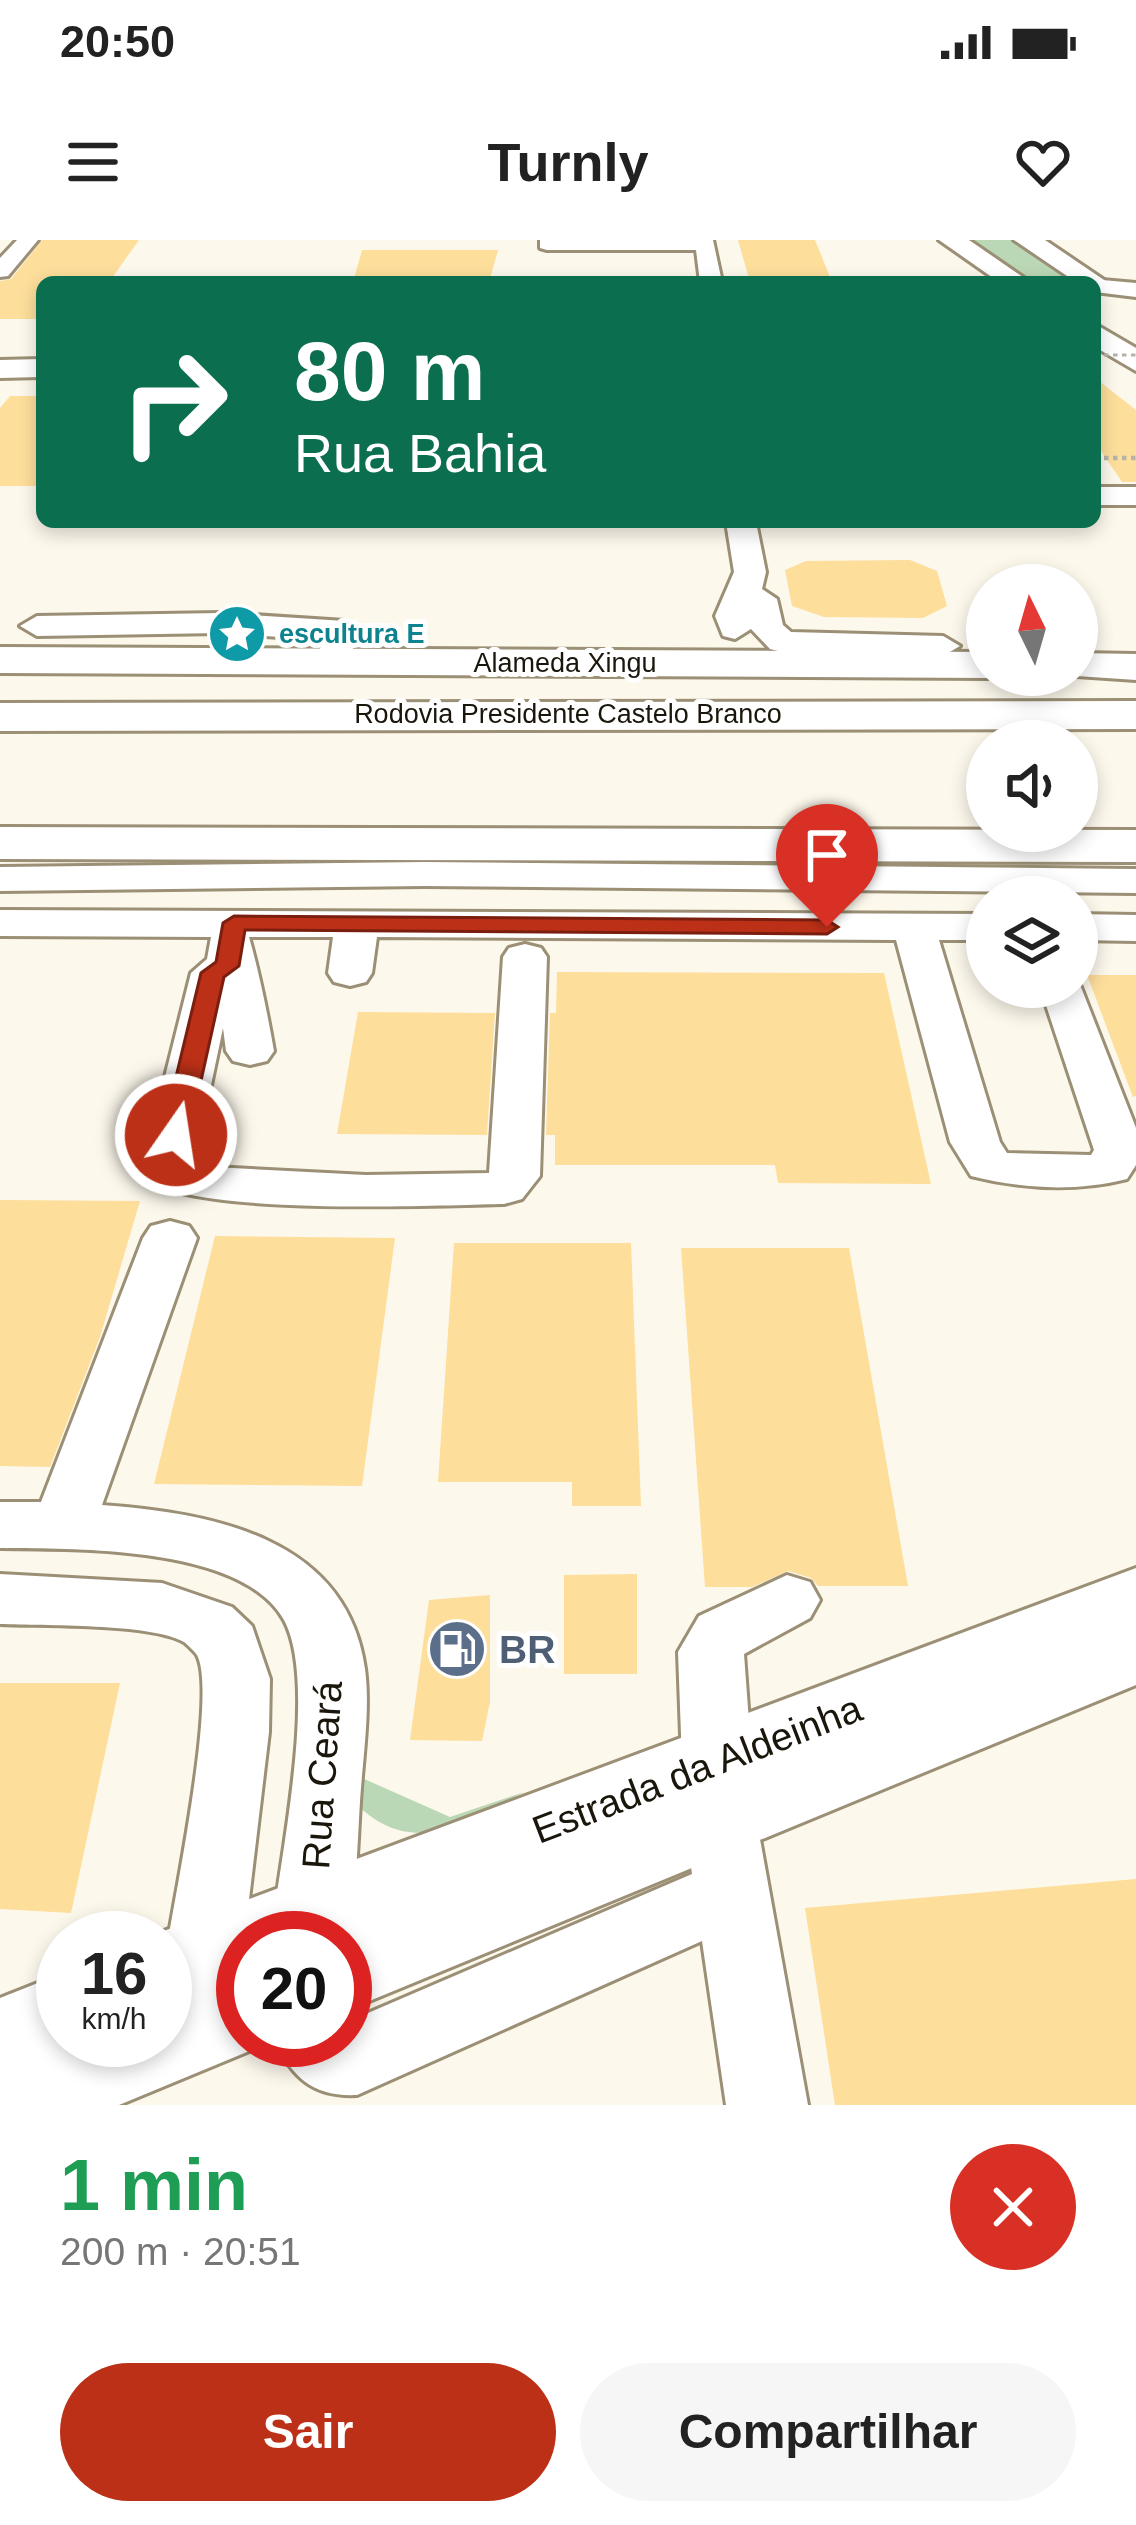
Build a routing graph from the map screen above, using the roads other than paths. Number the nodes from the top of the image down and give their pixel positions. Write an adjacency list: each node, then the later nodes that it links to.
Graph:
1 (28, 240): 5 (street)
2 (952, 240): 7 (main road)
3 (1027, 240): 8 (main road)
4 (547, 244): 6 (street)
5 (0, 271)
6 (710, 276)
7 (1008, 276)
8 (1084, 276)
9 (1101, 285): 11 (street)
10 (1101, 286): 12 (main road)
11 (1136, 290)
12 (1136, 308)
13 (0, 341): 14 (main road)
14 (36, 342)
15 (1101, 350): 16 (main road)
16 (1136, 360)
17 (36, 368): 18 (main road)
18 (0, 369)
19 (1101, 496): 20 (street)
20 (1136, 496)
21 (742, 528): 27 (street)
22 (81, 593): 24 (street)
23 (769, 597): 25 (street)
24 (26, 632): 27 (main road, Alameda Xingu)
25 (818, 647): 26 (main road, Alameda Xingu); 27 (main road, Alameda Xingu)
26 (961, 659)
27 (752, 664)
28 (1098, 666): 29 (main road)
29 (1136, 667)
30 (1136, 695): 31 (highway)
31 (920, 713): 32 (highway, Rodovia Presidente Castelo Branco); 33 (highway, Rodovia Presidente Castelo Branco)
32 (1136, 715)
33 (0, 717)
34 (0, 749): 35 (highway, Rodovia Presidente Castelo Branco)
35 (966, 755)
36 (1098, 756): 37 (highway)
37 (1136, 756)
38 (0, 800): 39 (highway)
39 (966, 809)
40 (1098, 810): 41 (highway)
41 (1136, 810)
42 (0, 844): 43 (highway)
43 (1136, 846)
44 (0, 879): 45 (street)
45 (132, 879): 46 (street); 48 (street)
46 (1136, 881)
47 (0, 923): 48 (street)
48 (138, 924): 53 (street)
49 (357, 924): 53 (street); 54 (street); 57 (street)
50 (1098, 927): 51 (street)
51 (1136, 928)
52 (966, 932): 54 (street)
53 (231, 944): 56 (street); 59 (street)
54 (919, 944): 55 (street); 58 (street)
55 (966, 956)
56 (525, 957)
57 (350, 973)
58 (1069, 1008)
59 (250, 1052)
60 (170, 1238): 61 (street)
61 (32, 1525): 68 (street, Rua Ceará)
62 (0, 1599): 67 (street)
63 (1136, 1599): 66 (main road, Estrada da Aldeinha)
64 (788, 1600): 66 (street)
65 (1136, 1650): 66 (main road, Estrada da Aldeinha)
66 (722, 1825): 69 (main road, Estrada da Aldeinha); 73 (street); 75 (street)
67 (235, 1911)
68 (262, 1911)
69 (372, 1934)
70 (216, 1988): 74 (main road, Estrada da Aldeinha)
71 (36, 2030): 72 (main road)
72 (0, 2045)
73 (372, 2047)
74 (4, 2105)
75 (767, 2105)

